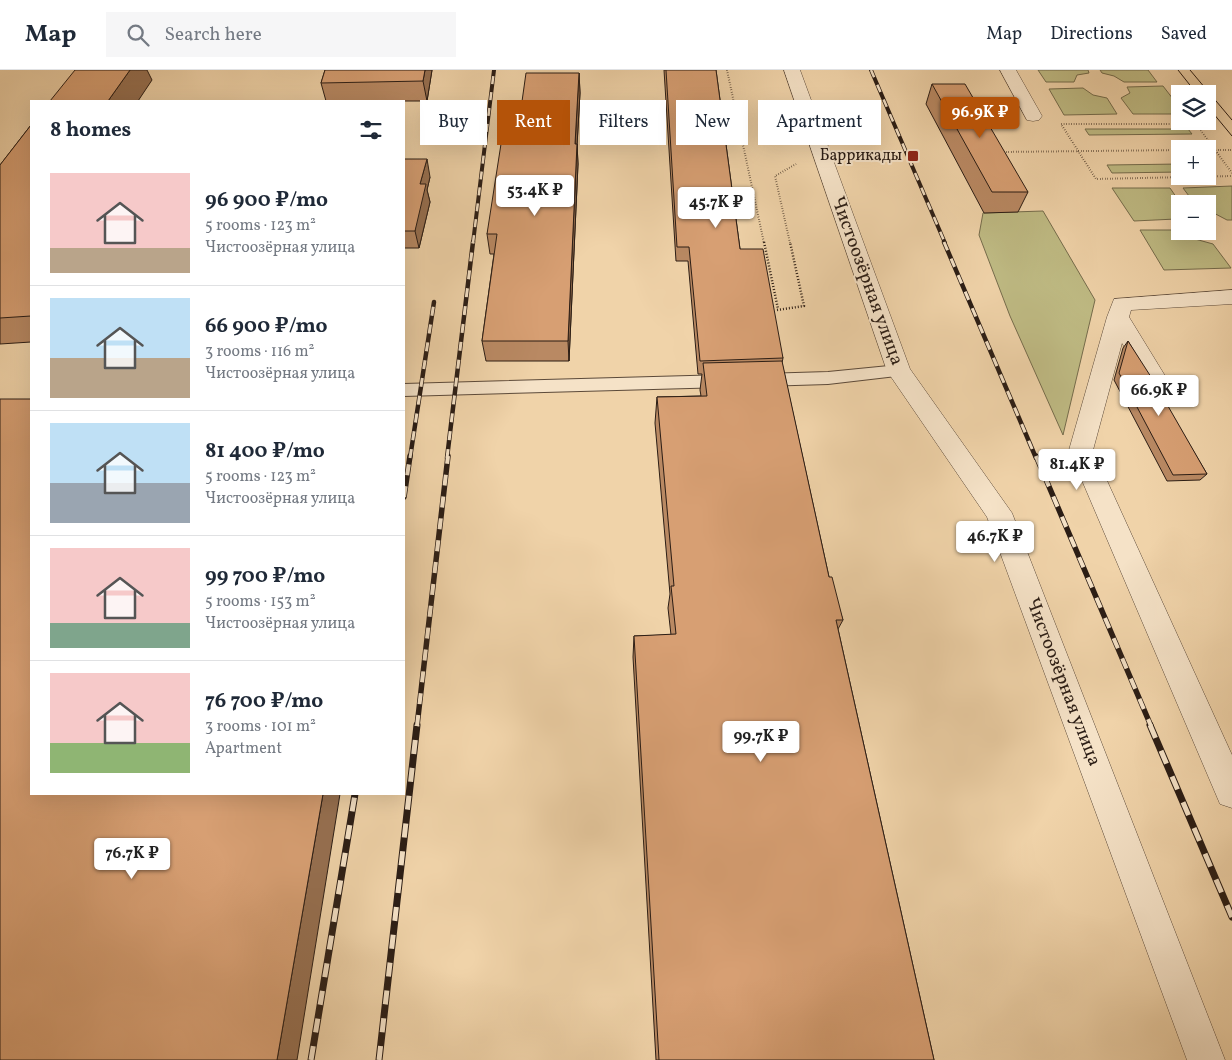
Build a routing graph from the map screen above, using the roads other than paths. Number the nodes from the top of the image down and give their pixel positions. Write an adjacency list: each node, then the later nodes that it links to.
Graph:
1 (792, 70): 6 (street, Чистоозёрная улица)
2 (1008, 70): 3 (street)
3 (1033, 116)
4 (1232, 296): 5 (street)
5 (1118, 317): 7 (street); 9 (street)
6 (899, 371): 8 (lane); 10 (street, Чистоозёрная улица)
7 (1155, 379)
8 (405, 390)
9 (1232, 792)
10 (1206, 1060)

